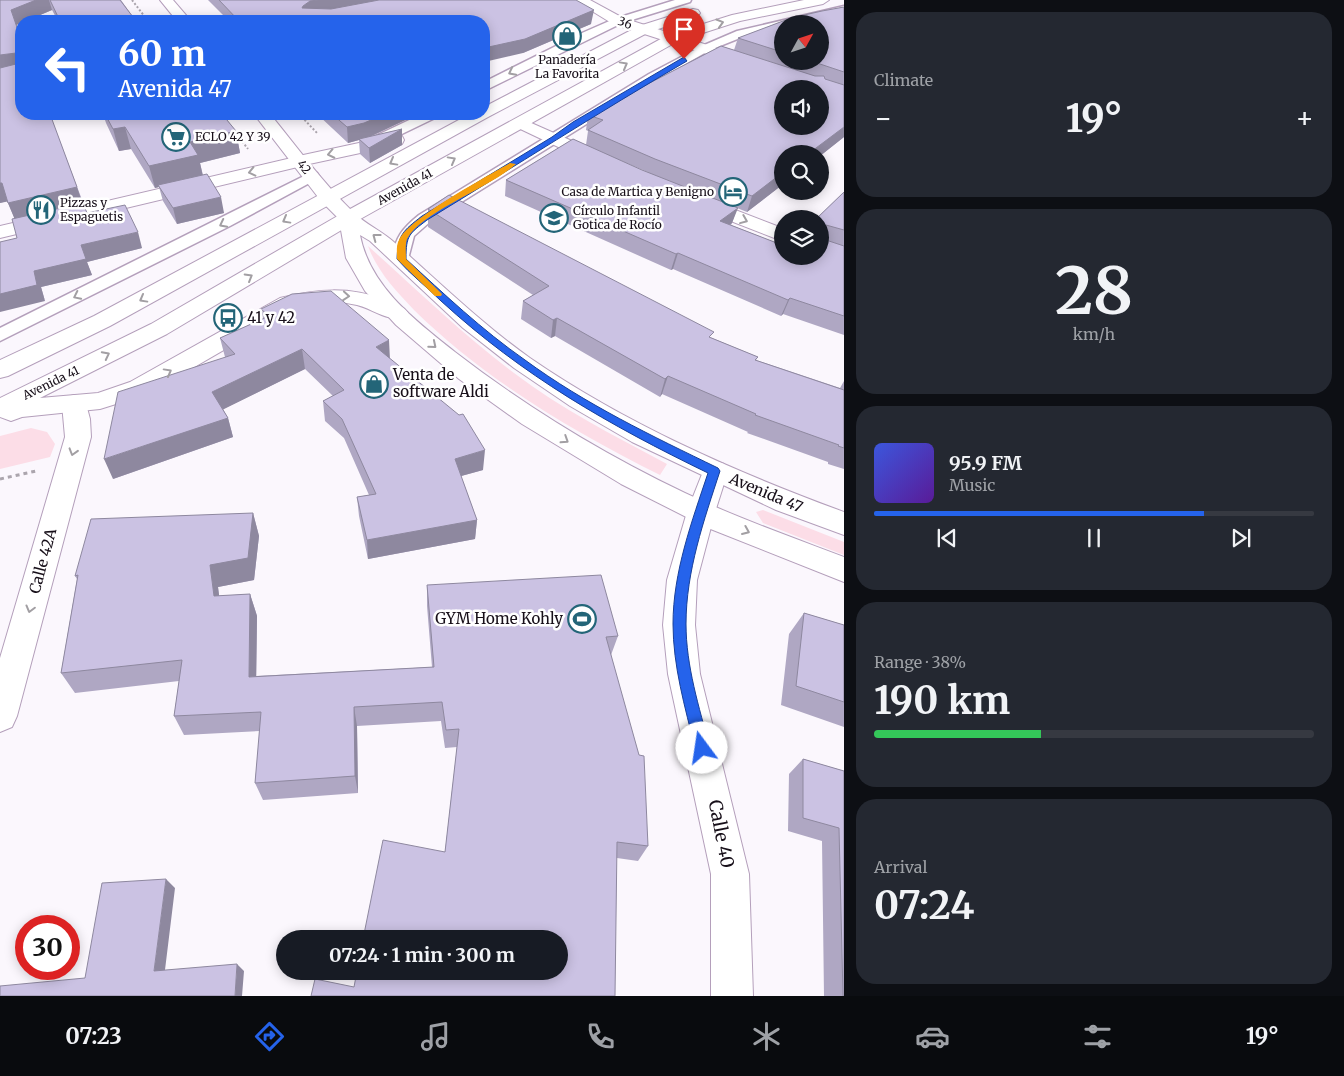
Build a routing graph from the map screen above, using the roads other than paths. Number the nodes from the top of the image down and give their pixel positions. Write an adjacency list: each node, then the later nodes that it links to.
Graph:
1 (166, 0): 7 (main road)
2 (580, 0): 8 (main road, 36)
3 (686, 0): 8 (lane)
4 (823, 0): 10 (main road, Avenida 41, one-way to 4)
5 (710, 9): 9 (main road, Avenida 41)
6 (844, 9): 11 (lane)
7 (179, 15)
8 (618, 21): 9 (main road, 36); 13 (lane, one-way to 13)
9 (644, 29): 10 (main road, 36); 14 (main road, Avenida 41)
10 (673, 38): 11 (main road, 36); 19 (main road, Avenida 41, one-way to 10)
11 (706, 48): 12 (main road, 36); 20 (lane)
12 (766, 68)
13 (490, 84)
14 (490, 109)
15 (267, 120): 22 (main road, 42)
16 (420, 120): 21 (lane)
17 (461, 120): 21 (main road)
18 (469, 120): 26 (main road, Avenida 41, one-way to 26)
19 (520, 122): 20 (main road); 27 (main road, Avenida 41, one-way to 19)
20 (554, 139): 23 (main road); 30 (lane)
21 (362, 148): 22 (main road, one-way to 22)
22 (300, 161): 24 (main road, 42); 28 (main road, one-way to 28)
23 (618, 168)
24 (312, 176): 26 (main road, 42); 32 (lane, one-way to 32)
25 (680, 195): 29 (main road, one-way to 29)
26 (328, 197): 27 (main road, 42); 33 (main road, Avenida 41, one-way to 33)
27 (348, 218): 30 (main road, Avenida 47, one-way to 27); 31 (main road); 35 (main road, Avenida 41, one-way to 27)
28 (0, 232)
29 (774, 232)
30 (401, 259): 37 (main road, Avenida 47)
31 (397, 313): 34 (main road, one-way to 31); 38 (main road, one-way to 38)
32 (0, 335)
33 (0, 370)
34 (74, 404): 36 (main road); 41 (main road, Calle 42A, one-way to 41)
35 (0, 408)
36 (0, 415)
37 (714, 471): 38 (main road, Calle 40); 39 (main road, Avenida 47)
38 (701, 512): 40 (main road, one-way to 40); 42 (main road, Calle 40)
39 (844, 524)
40 (844, 570)
41 (0, 716)
42 (732, 996)

